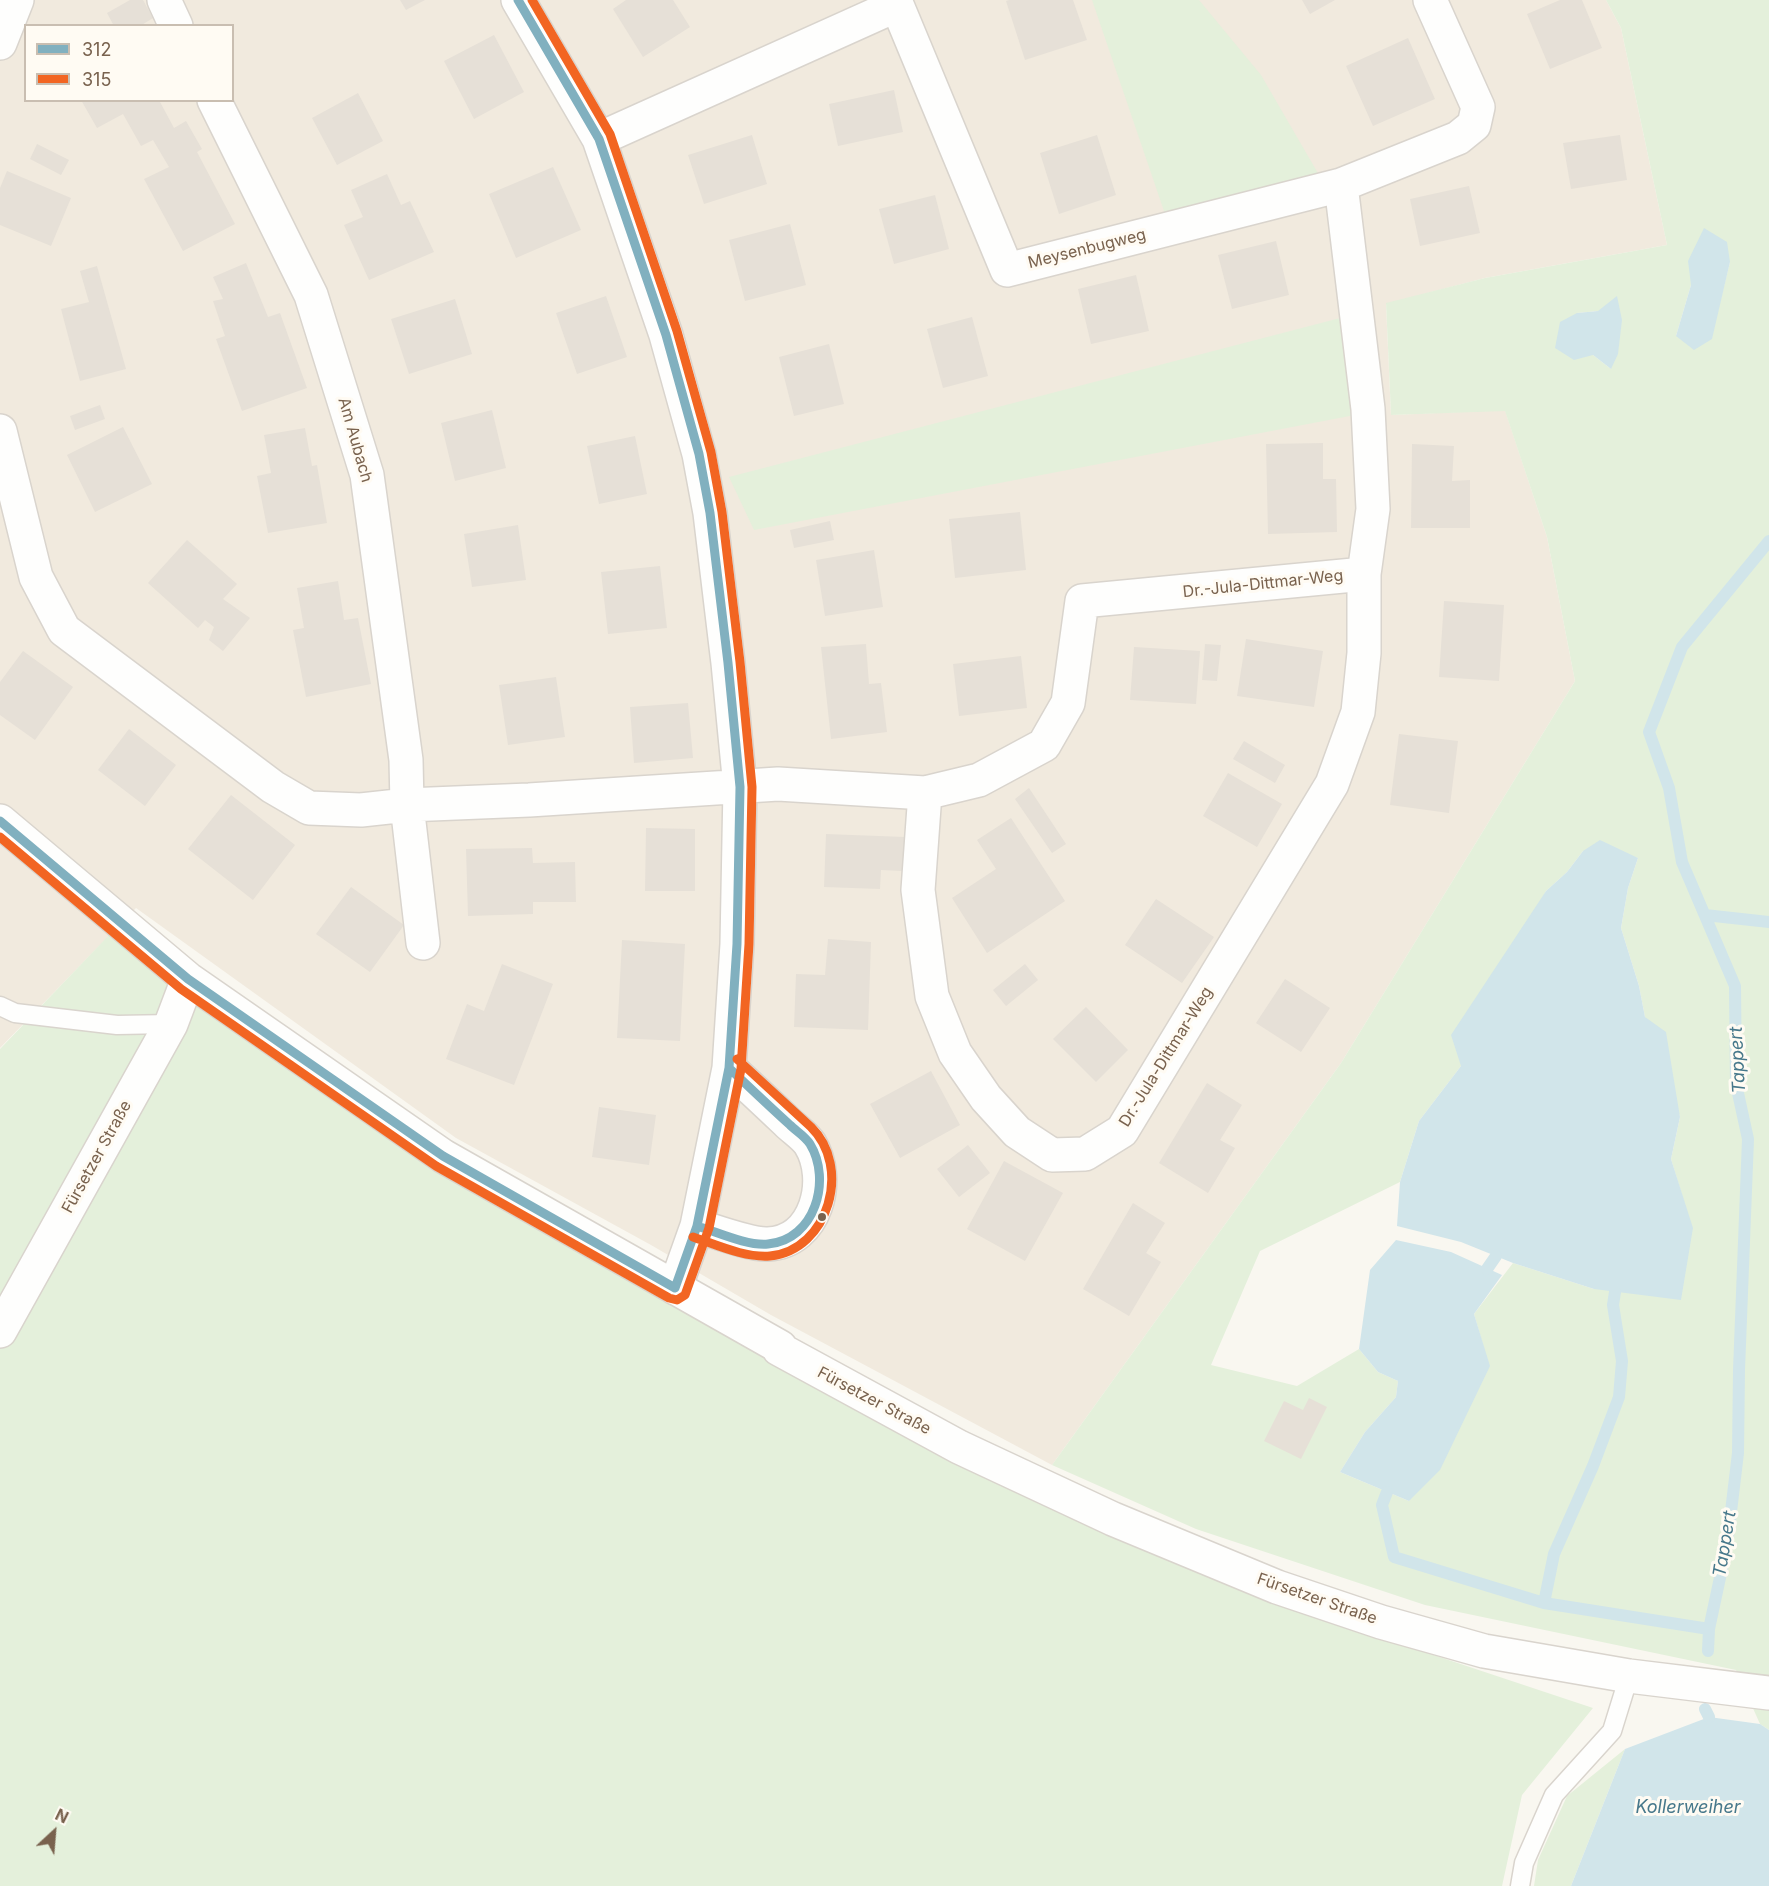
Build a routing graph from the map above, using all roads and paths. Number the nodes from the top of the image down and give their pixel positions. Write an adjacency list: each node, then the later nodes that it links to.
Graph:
1 (17, 0): 7 (street)
2 (164, 0): 6 (street)
3 (518, 0): 9 (street)
4 (1430, 0): 10 (street, Meysenbugweg)
5 (896, 2): 9 (street, Meysenbugweg); 10 (street, Meysenbugweg)
6 (176, 24)
7 (0, 43)
8 (215, 102): 15 (street, Am Aubach)
9 (599, 139): 13 (street)
10 (1341, 185): 12 (street, Dr.-Jula-Dittmar-Weg)
11 (0, 431): 15 (street)
12 (1364, 574): 14 (street, Dr.-Jula-Dittmar-Weg); 14 (street, Dr.-Jula-Dittmar-Weg)
13 (740, 787): 14 (street, Dr.-Jula-Dittmar-Weg); 15 (street); 21 (street)
14 (925, 793)
15 (407, 805): 17 (street, Am Aubach)
16 (0, 821): 18 (street, Fürsetzer Straße)
17 (423, 943)
18 (188, 979): 20 (street, Fürsetzer Straße); 23 (street, Fürsetzer Straße)
19 (0, 1006): 20 (lane)
20 (171, 1024): 24 (street, Fürsetzer Straße)
21 (729, 1068): 22 (street); 22 (street)
22 (697, 1226): 23 (street)
23 (675, 1288): 25 (street, Fürsetzer Straße)
24 (0, 1331)
25 (1629, 1676): 26 (street, Fürsetzer Straße); 27 (lane)
26 (1769, 1693)
27 (1520, 1886)

